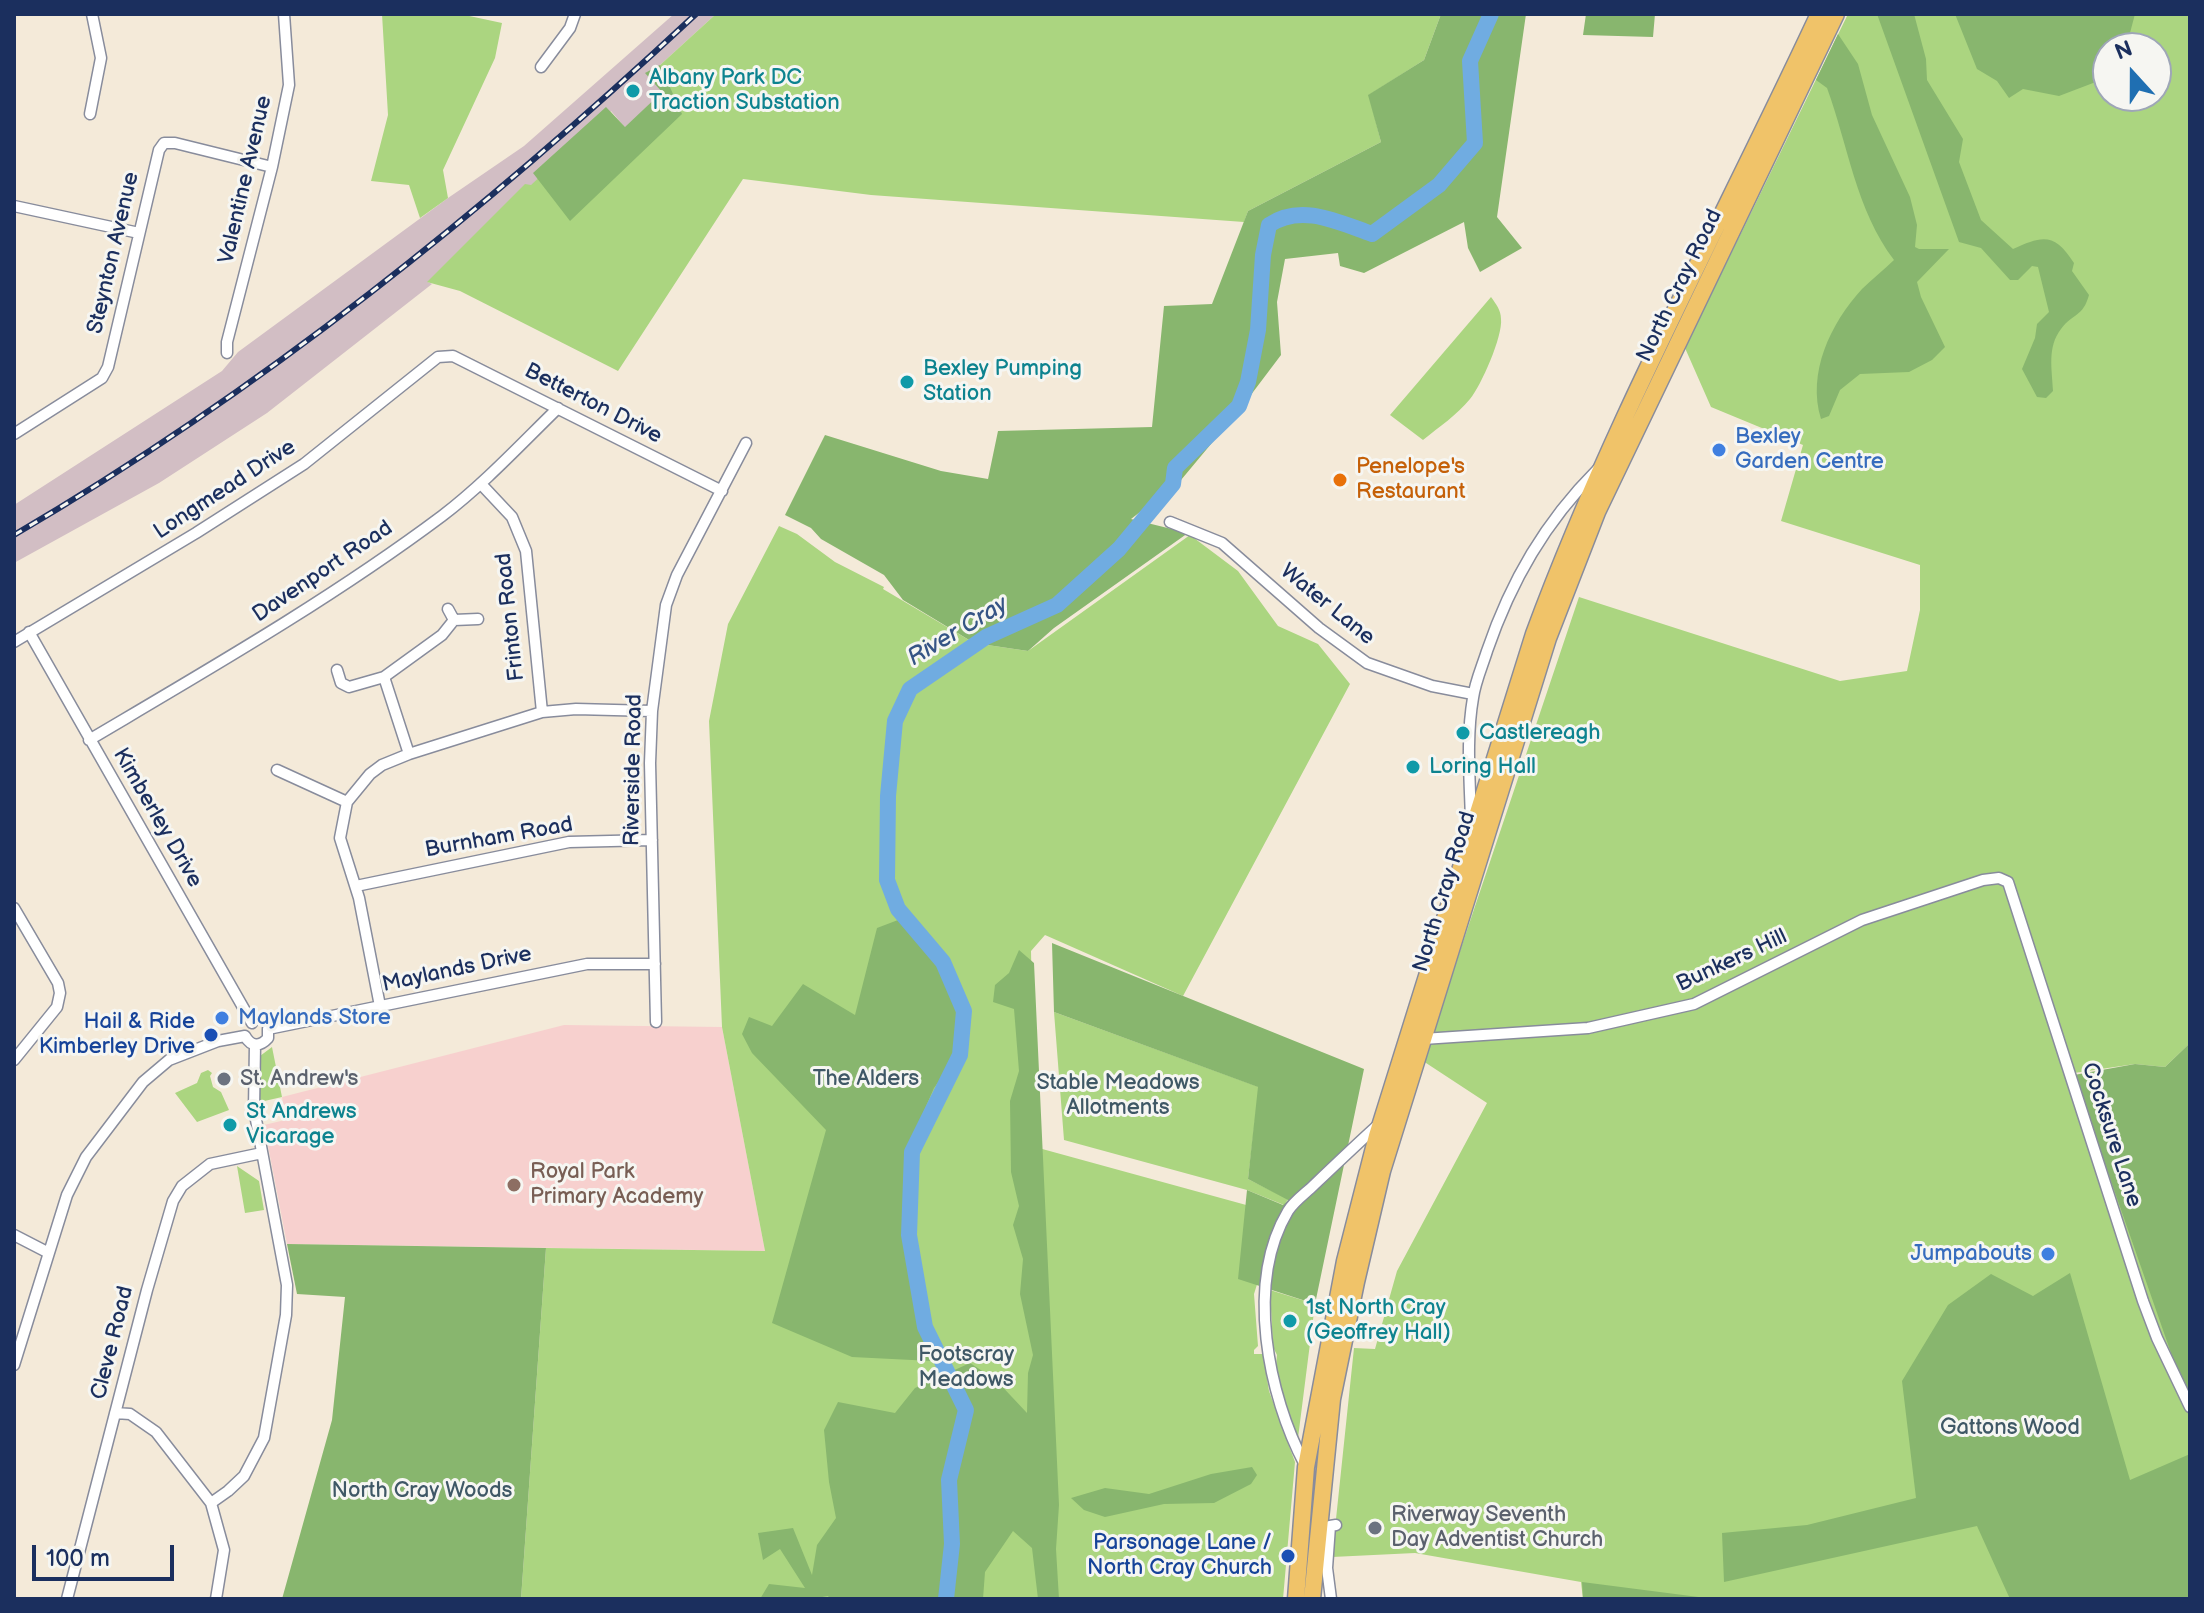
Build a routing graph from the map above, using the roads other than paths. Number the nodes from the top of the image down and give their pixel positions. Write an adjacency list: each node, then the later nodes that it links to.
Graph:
1 (92, 14): 7 (street)
2 (284, 14): 8 (street, Valentine Avenue)
3 (575, 14): 6 (street)
4 (1819, 14): 16 (main road, North Cray Road)
5 (1836, 14): 45 (main road, North Cray Road)
6 (541, 67)
7 (90, 114)
8 (272, 167): 10 (street, Steynton Avenue); 11 (street, Valentine Avenue)
9 (14, 206): 10 (street)
10 (139, 233): 14 (street, Steynton Avenue)
11 (227, 353)
12 (445, 355): 13 (street, Betterton Drive); 23 (street, Longmead Drive)
13 (558, 408): 17 (street, Davenport Road); 18 (street, Betterton Drive)
14 (14, 434)
15 (746, 443): 18 (street, Riverside Road)
16 (1603, 464): 27 (street); 34 (main road, North Cray Road)
17 (481, 484): 29 (street, Frinton Road); 30 (street, Davenport Road)
18 (722, 491): 28 (street, Riverside Road)
19 (1170, 522): 27 (street, Water Lane)
20 (448, 609): 22 (street)
21 (478, 619): 22 (street)
22 (454, 620): 26 (street)
23 (29, 632): 24 (street, Longmead Drive); 30 (street, Kimberley Drive)
24 (14, 642)
25 (337, 670): 26 (street)
26 (384, 677): 31 (street)
27 (1473, 694): 34 (street)
28 (652, 711): 29 (street); 35 (street, Riverside Road)
29 (542, 712): 31 (street)
30 (89, 740): 42 (street, Kimberley Drive)
31 (409, 754): 33 (street)
32 (277, 770): 33 (street)
33 (347, 802): 37 (street)
34 (1471, 835): 48 (main road, North Cray Road)
35 (652, 840): 37 (street, Burnham Road); 39 (street, Riverside Road)
36 (1999, 878): 45 (street, Bunkers Hill); 53 (street, Cocksure Lane)
37 (356, 886): 40 (street)
38 (14, 908): 47 (street)
39 (655, 964): 40 (street, Maylands Drive); 41 (street, Riverside Road)
40 (380, 1006): 43 (street, Maylands Drive)
41 (656, 1022)
42 (252, 1023): 43 (street); 44 (street)
43 (268, 1029): 46 (street)
44 (245, 1036): 46 (street); 51 (street)
45 (1423, 1039): 61 (main road, North Cray Road)
46 (255, 1045): 49 (street)
47 (14, 1060)
48 (1382, 1122): 55 (main road, North Cray Road); 55 (street)
49 (262, 1153): 54 (street, Cleve Road); 56 (street)
50 (14, 1235): 51 (street)
51 (47, 1252): 52 (street)
52 (14, 1365)
53 (2190, 1407)
54 (115, 1413): 56 (street); 58 (street, Cleve Road)
55 (1306, 1467): 60 (main road, North Cray Road)
56 (211, 1503): 59 (street)
57 (1336, 1525): 62 (street)
58 (67, 1599)
59 (216, 1599)
60 (1296, 1599)
61 (1312, 1599)
62 (1331, 1599)

